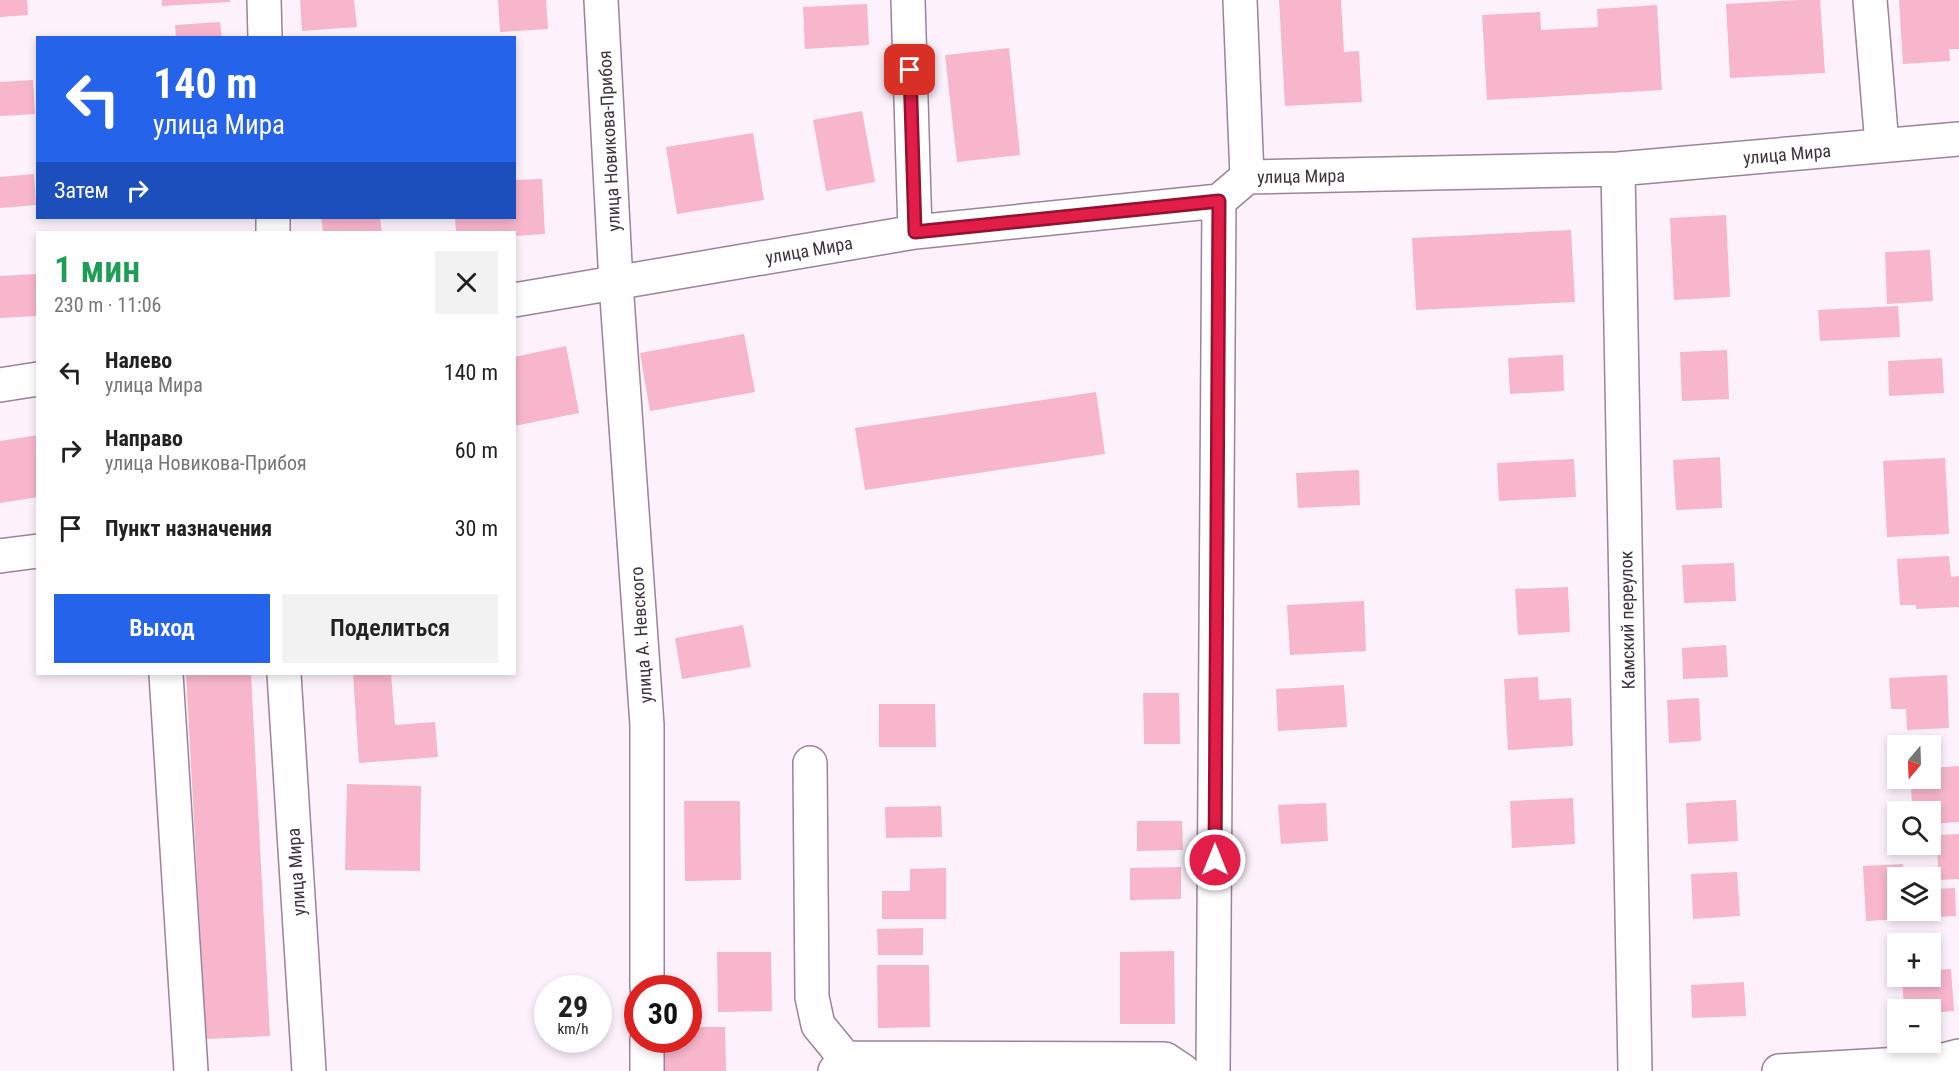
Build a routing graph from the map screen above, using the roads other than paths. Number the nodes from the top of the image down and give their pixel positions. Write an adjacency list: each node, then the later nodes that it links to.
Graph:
1 (264, 0): 6 (street)
2 (601, 0): 13 (street, улица Новикова-Прибоя)
3 (908, 0): 12 (street)
4 (1240, 0): 10 (street)
5 (1870, 0): 8 (street)
6 (265, 36)
7 (1959, 139): 8 (street, улица Мира)
8 (1882, 145): 9 (street, улица Мира)
9 (1618, 169): 10 (street, улица Мира); 31 (street, Камский переулок)
10 (1247, 177): 11 (street, улица Мира)
11 (1219, 201): 12 (street, улица Мира); 30 (street)
12 (915, 232): 13 (street, улица Мира)
13 (616, 283): 14 (street, улица Мира); 22 (street, улица А. Невского)
14 (516, 300)
15 (36, 379): 16 (street)
16 (0, 385)
17 (36, 551): 18 (street)
18 (0, 556)
19 (166, 675): 26 (street)
20 (284, 675): 27 (street, улица Мира)
21 (810, 763): 25 (street)
22 (647, 975)
23 (647, 1053): 28 (street)
24 (1959, 1056): 32 (street)
25 (840, 1064): 29 (street)
26 (191, 1071)
27 (309, 1071)
28 (646, 1071)
29 (1183, 1071)
30 (1213, 1071)
31 (1635, 1071)
32 (1779, 1071)

